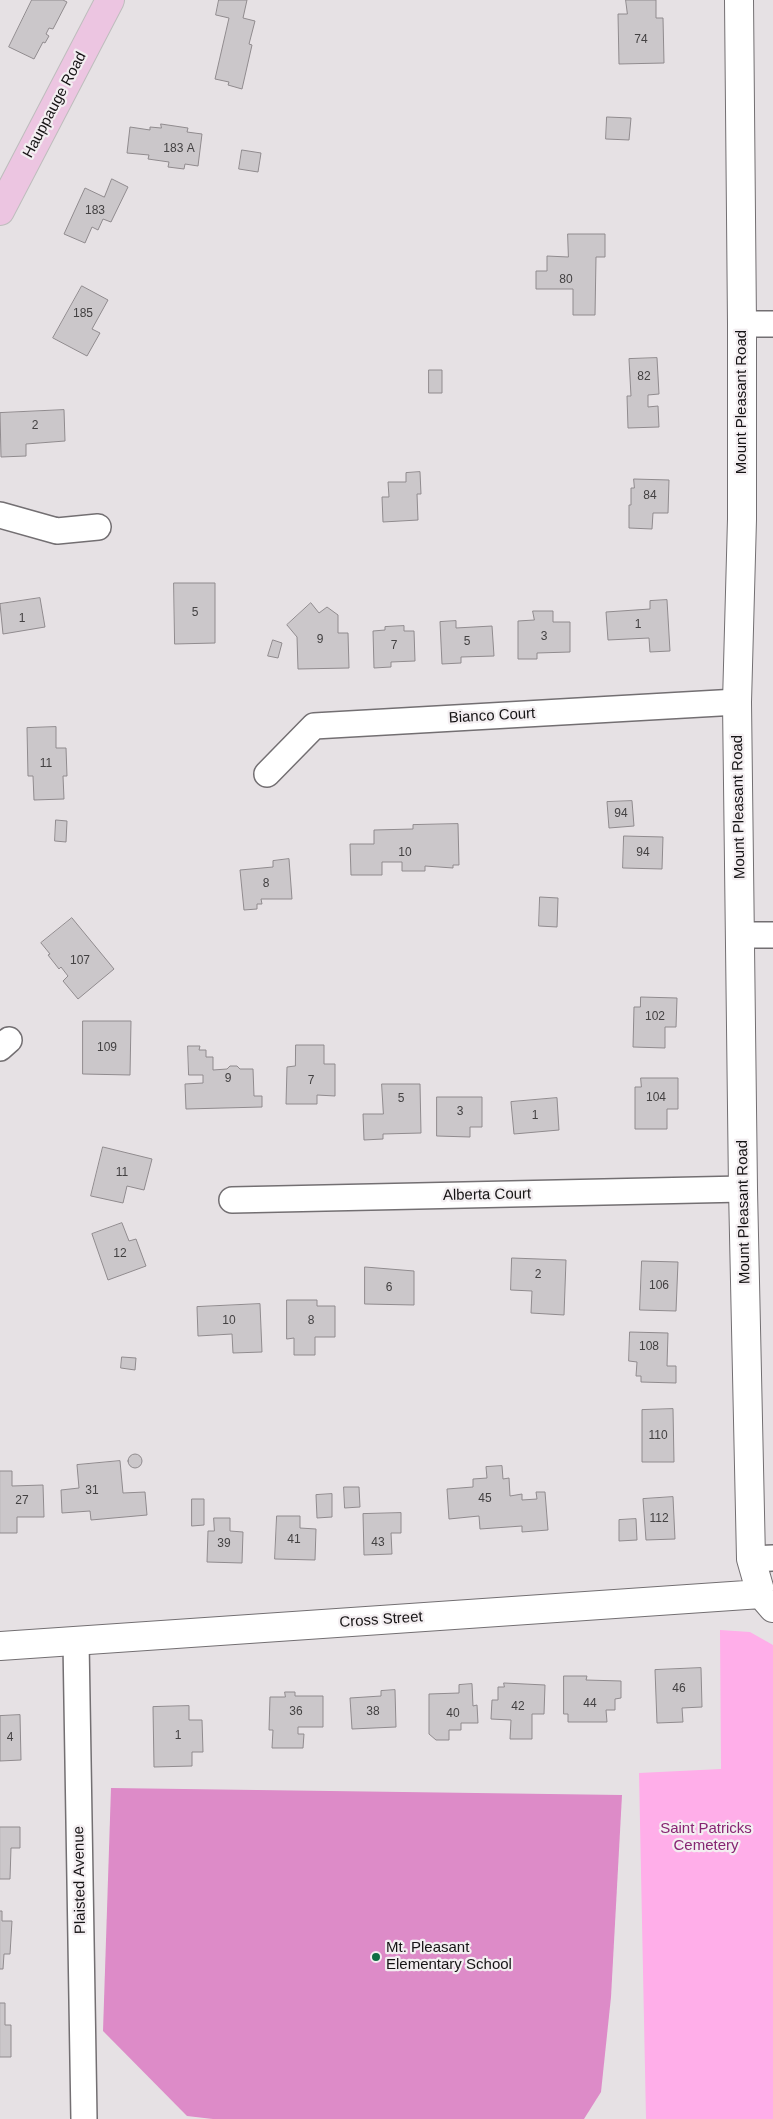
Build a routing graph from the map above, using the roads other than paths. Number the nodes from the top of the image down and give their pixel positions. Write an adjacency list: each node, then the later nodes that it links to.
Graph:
1 (110, 0): 3 (main road, Hauppauge Road)
2 (739, 0): 4 (street, Mount Pleasant Road)
3 (3, 198)
4 (742, 324): 5 (street); 8 (street, Mount Pleasant Road)
5 (773, 324)
6 (0, 515): 7 (street)
7 (98, 527)
8 (737, 702): 9 (street, Bianco Court); 10 (street, Mount Pleasant Road)
9 (267, 774)
10 (740, 935): 11 (street); 12 (street, Mount Pleasant Road)
11 (773, 935)
12 (743, 1189): 13 (street, Alberta Court); 14 (street, Mount Pleasant Road)
13 (232, 1200)
14 (762, 1559): 15 (street, Mount Pleasant Road)
15 (767, 1601): 16 (street, Cross Street)
16 (76, 1641): 17 (street, Cross Street); 18 (street, Plaisted Avenue)
17 (0, 1646)
18 (84, 2119)

